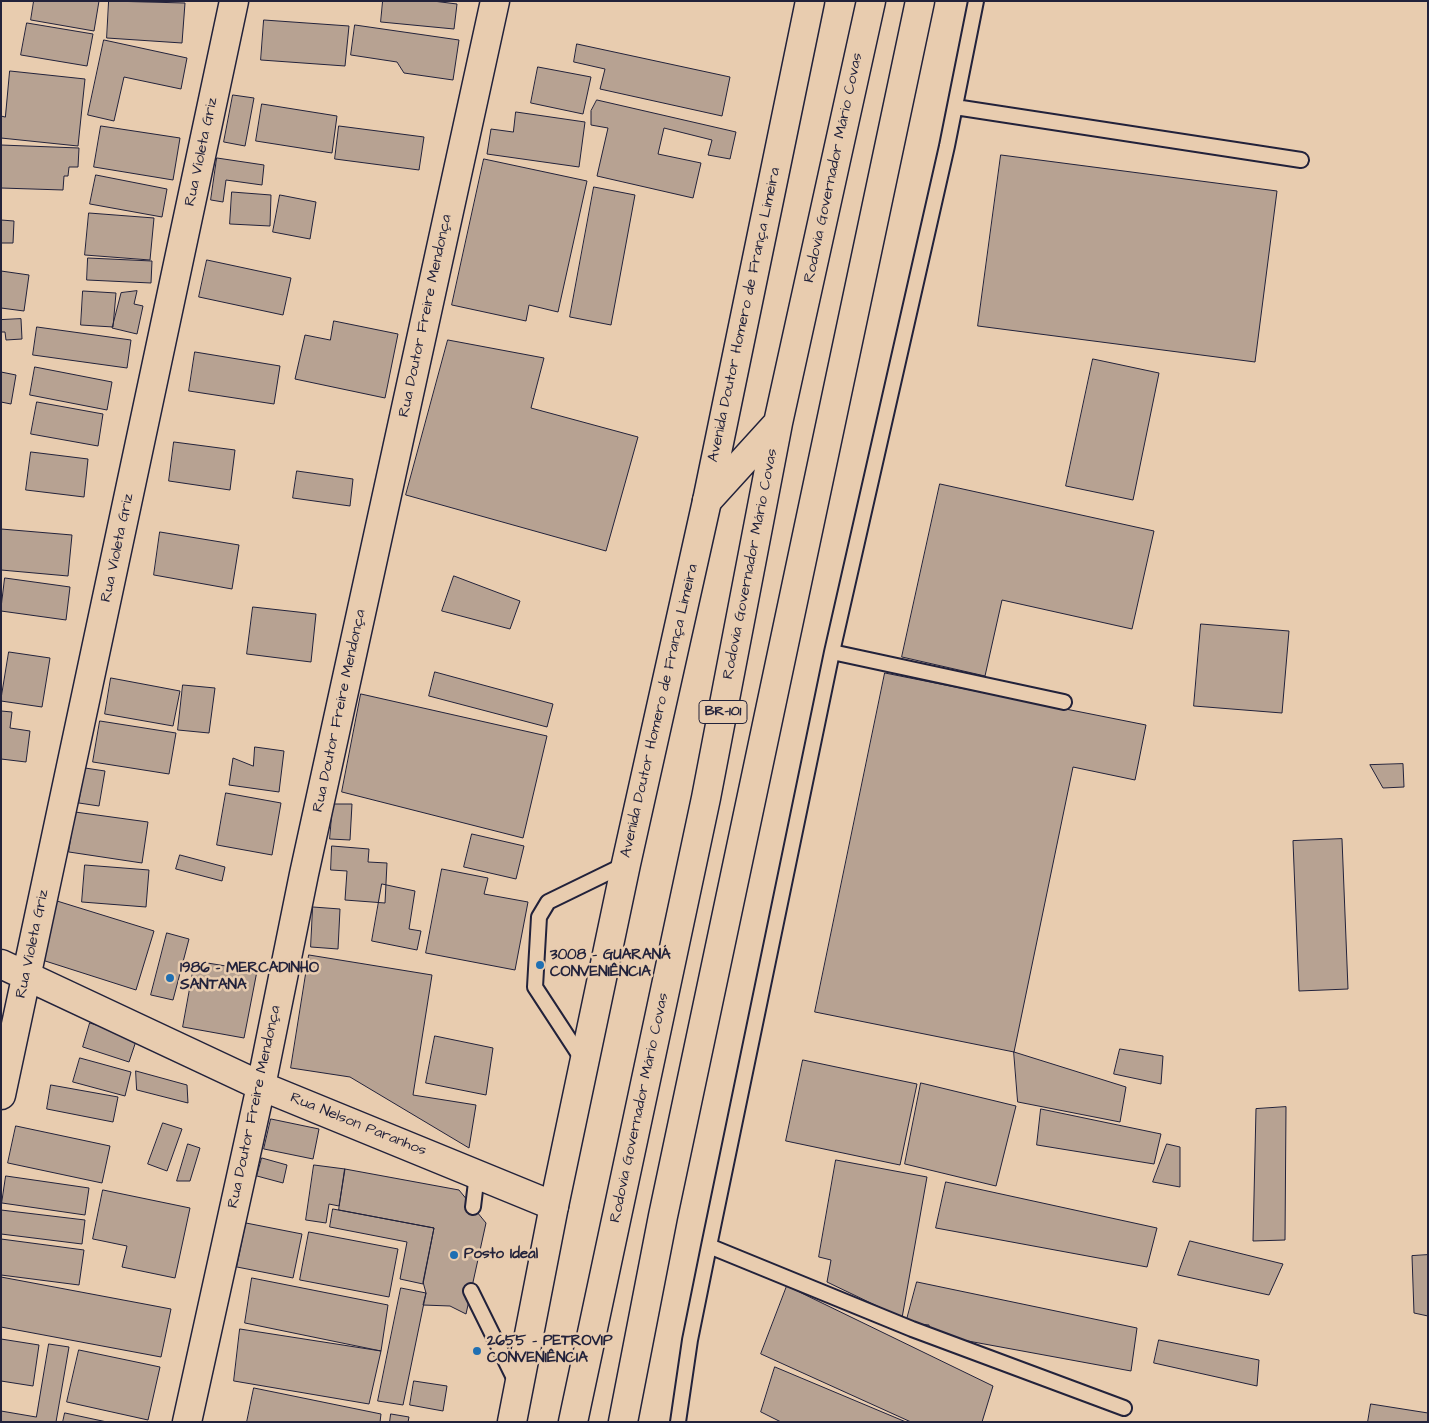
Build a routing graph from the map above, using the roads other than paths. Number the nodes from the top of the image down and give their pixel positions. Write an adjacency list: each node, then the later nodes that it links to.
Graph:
1 (234, 1): 15 (main road, Rua Violeta Griz)
2 (495, 1): 17 (main road, Rua Doutor Freire Mendonça)
3 (810, 1): 10 (main road, Avenida Doutor Homero de França Limeira)
4 (871, 1): 9 (main road, Rodovia Governador Mário Covas / BR-101)
5 (920, 1): 29 (main road, BR-101)
6 (976, 1): 7 (lane)
7 (955, 106): 8 (lane); 11 (lane)
8 (1301, 160)
9 (778, 423): 10 (main road); 28 (main road, Rodovia Governador Mário Covas / BR-101)
10 (707, 501): 13 (main road, Avenida Doutor Homero de França Limeira)
11 (832, 652): 12 (lane); 22 (lane)
12 (1064, 702)
13 (626, 864): 16 (main road, Avenida Doutor Homero de França Limeira); 16 (lane)
14 (1, 964): 15 (main road, Rua Nelson Paranhos)
15 (27, 975): 17 (main road, Rua Nelson Paranhos); 18 (main road, Rua Violeta Griz)
16 (584, 1062): 20 (main road, Avenida Doutor Homero de França Limeira)
17 (261, 1086): 19 (main road, Rua Nelson Paranhos); 26 (main road, Rua Doutor Freire Mendonça)
18 (1, 1095)
19 (477, 1174): 20 (main road, Rua Nelson Paranhos); 21 (lane)
20 (554, 1206): 24 (main road, Avenida Doutor Homero de França Limeira)
21 (473, 1207)
22 (709, 1246): 25 (lane); 30 (lane)
23 (471, 1291): 24 (lane)
24 (519, 1387): 27 (main road, Avenida Doutor Homero de França Limeira)
25 (1124, 1408)
26 (187, 1422)
27 (512, 1422)
28 (573, 1422)
29 (624, 1422)
30 (678, 1422)

